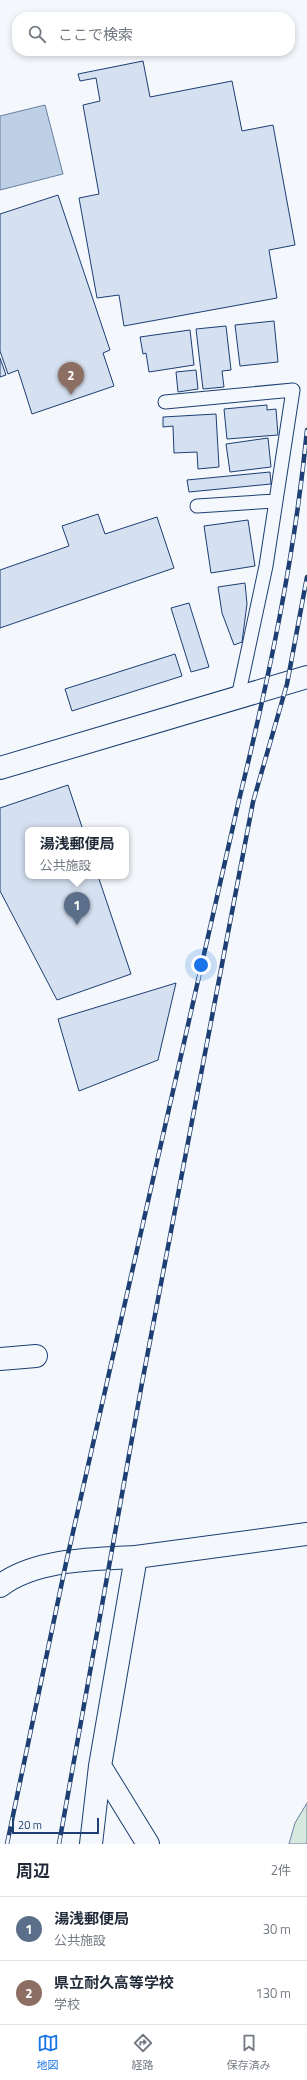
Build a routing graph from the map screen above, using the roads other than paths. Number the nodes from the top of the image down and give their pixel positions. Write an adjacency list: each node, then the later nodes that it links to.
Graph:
1 (165, 402): 2 (lane)
2 (275, 501): 3 (lane); 5 (lane)
3 (197, 506)
4 (307, 677): 5 (street)
5 (238, 697): 6 (street)
6 (0, 768)
7 (36, 1356): 8 (street)
8 (0, 1359)
9 (307, 1534): 10 (street)
10 (136, 1557): 11 (street); 12 (street)
11 (0, 1586)
12 (100, 1766): 13 (street); 14 (street)
13 (91, 1844)
14 (148, 1844)

